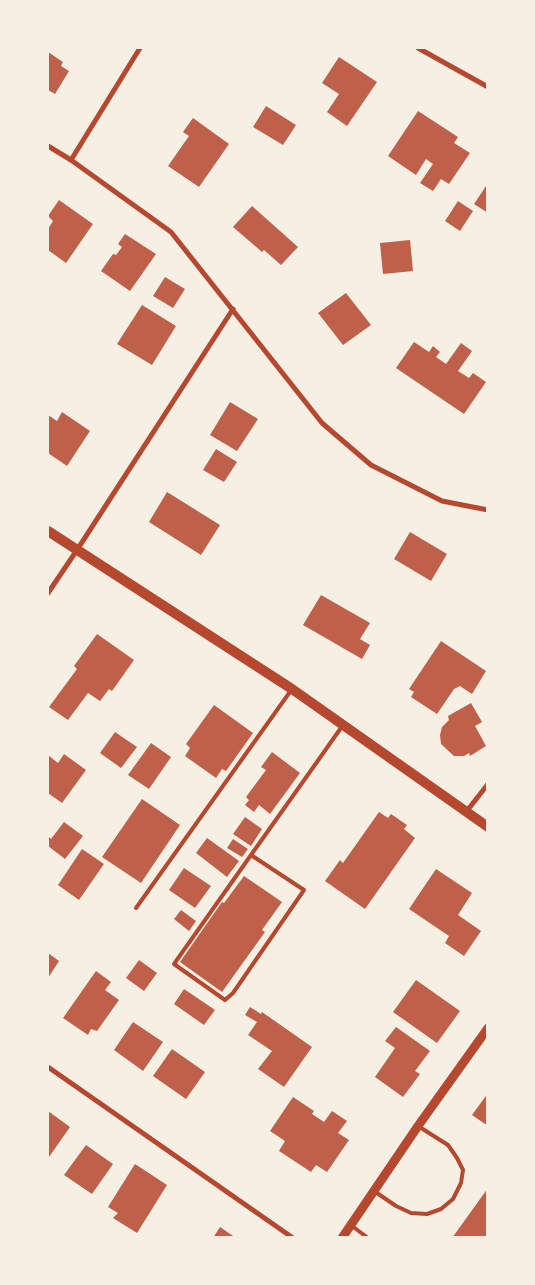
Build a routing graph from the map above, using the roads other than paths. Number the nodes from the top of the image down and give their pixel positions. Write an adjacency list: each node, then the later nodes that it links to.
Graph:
1 (140, 48): 5 (street)
2 (418, 48): 3 (street)
3 (488, 87)
4 (48, 146): 5 (street)
5 (71, 160): 6 (street)
6 (233, 309): 7 (street); 9 (street)
7 (488, 510)
8 (48, 531): 9 (main road)
9 (77, 550): 10 (street); 11 (main road)
10 (48, 593)
11 (292, 689): 12 (main road); 17 (lane)
12 (343, 726): 14 (main road); 16 (lane)
13 (488, 784): 14 (street)
14 (466, 812): 15 (main road)
15 (488, 827)
16 (251, 855): 16 (lane)
17 (136, 908)
18 (488, 1028): 20 (street)
19 (48, 1067): 23 (street)
20 (418, 1126): 21 (street); 21 (lane)
21 (374, 1191): 22 (street)
22 (351, 1225): 24 (street); 25 (lane)
23 (293, 1238)
24 (342, 1238)
25 (368, 1238)

